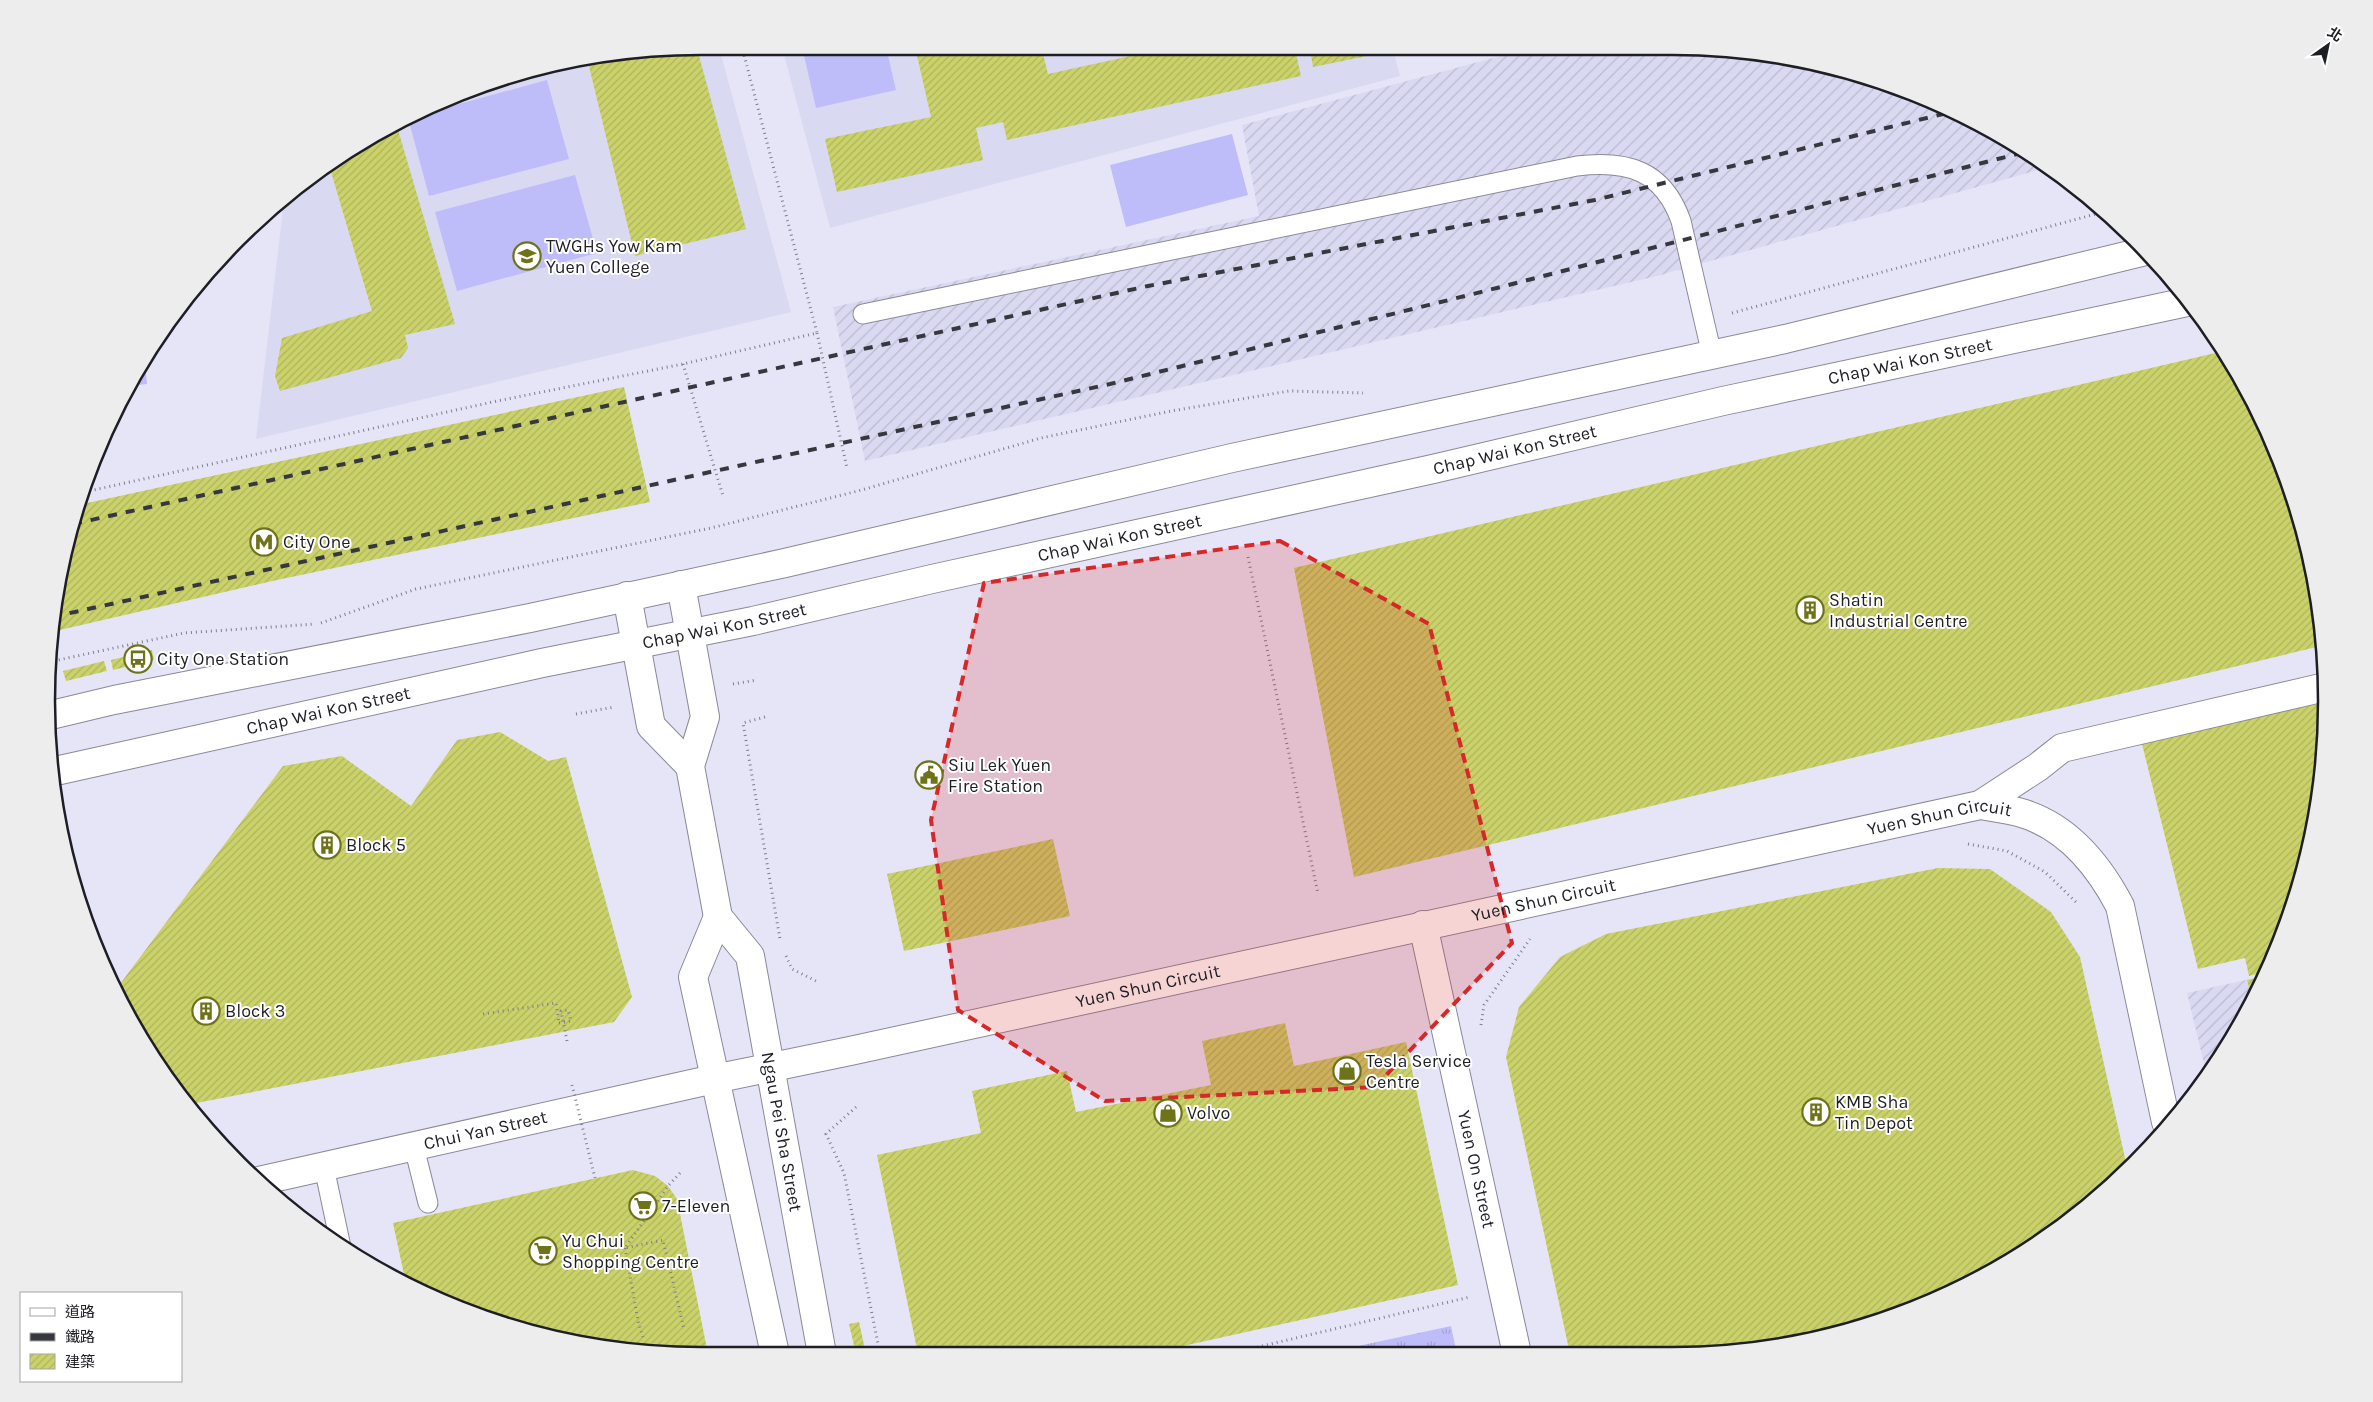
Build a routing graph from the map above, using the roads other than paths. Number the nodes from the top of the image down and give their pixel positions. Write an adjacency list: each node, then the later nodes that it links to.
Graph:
1 (2138, 254): 4 (street)
2 (2181, 303): 7 (street, Chap Wai Kon Street)
3 (863, 314): 4 (lane)
4 (1712, 355): 5 (street)
5 (681, 585): 6 (street); 7 (street, Ngau Pei Sha Street)
6 (627, 596): 8 (street); 10 (street)
7 (690, 634): 8 (street, Chap Wai Kon Street); 11 (street, Ngau Pei Sha Street)
8 (637, 645): 11 (street); 12 (street, Chap Wai Kon Street)
9 (2318, 689): 13 (street)
10 (55, 714)
11 (690, 766): 14 (street, Ngau Pei Sha Street)
12 (59, 770)
13 (1980, 805): 15 (street, Yuen Shun Circuit); 18 (street, Yuen Shun Circuit)
14 (718, 918): 16 (street, Ngau Pei Sha Street); 17 (street)
15 (1423, 925): 16 (street, Yuen Shun Circuit); 26 (street, Yuen On Street)
16 (768, 1067): 17 (street, Yuen Shun Circuit); 25 (street, Ngau Pei Sha Street)
17 (714, 1079): 19 (street, Chui Yan Street); 24 (street)
18 (2165, 1118)
19 (414, 1147): 20 (street, Chui Yan Street); 22 (lane)
20 (324, 1167): 21 (street, Chui Yan Street); 23 (lane)
21 (268, 1180)
22 (428, 1203)
23 (339, 1236)
24 (773, 1347)
25 (821, 1347)
26 (1515, 1347)

